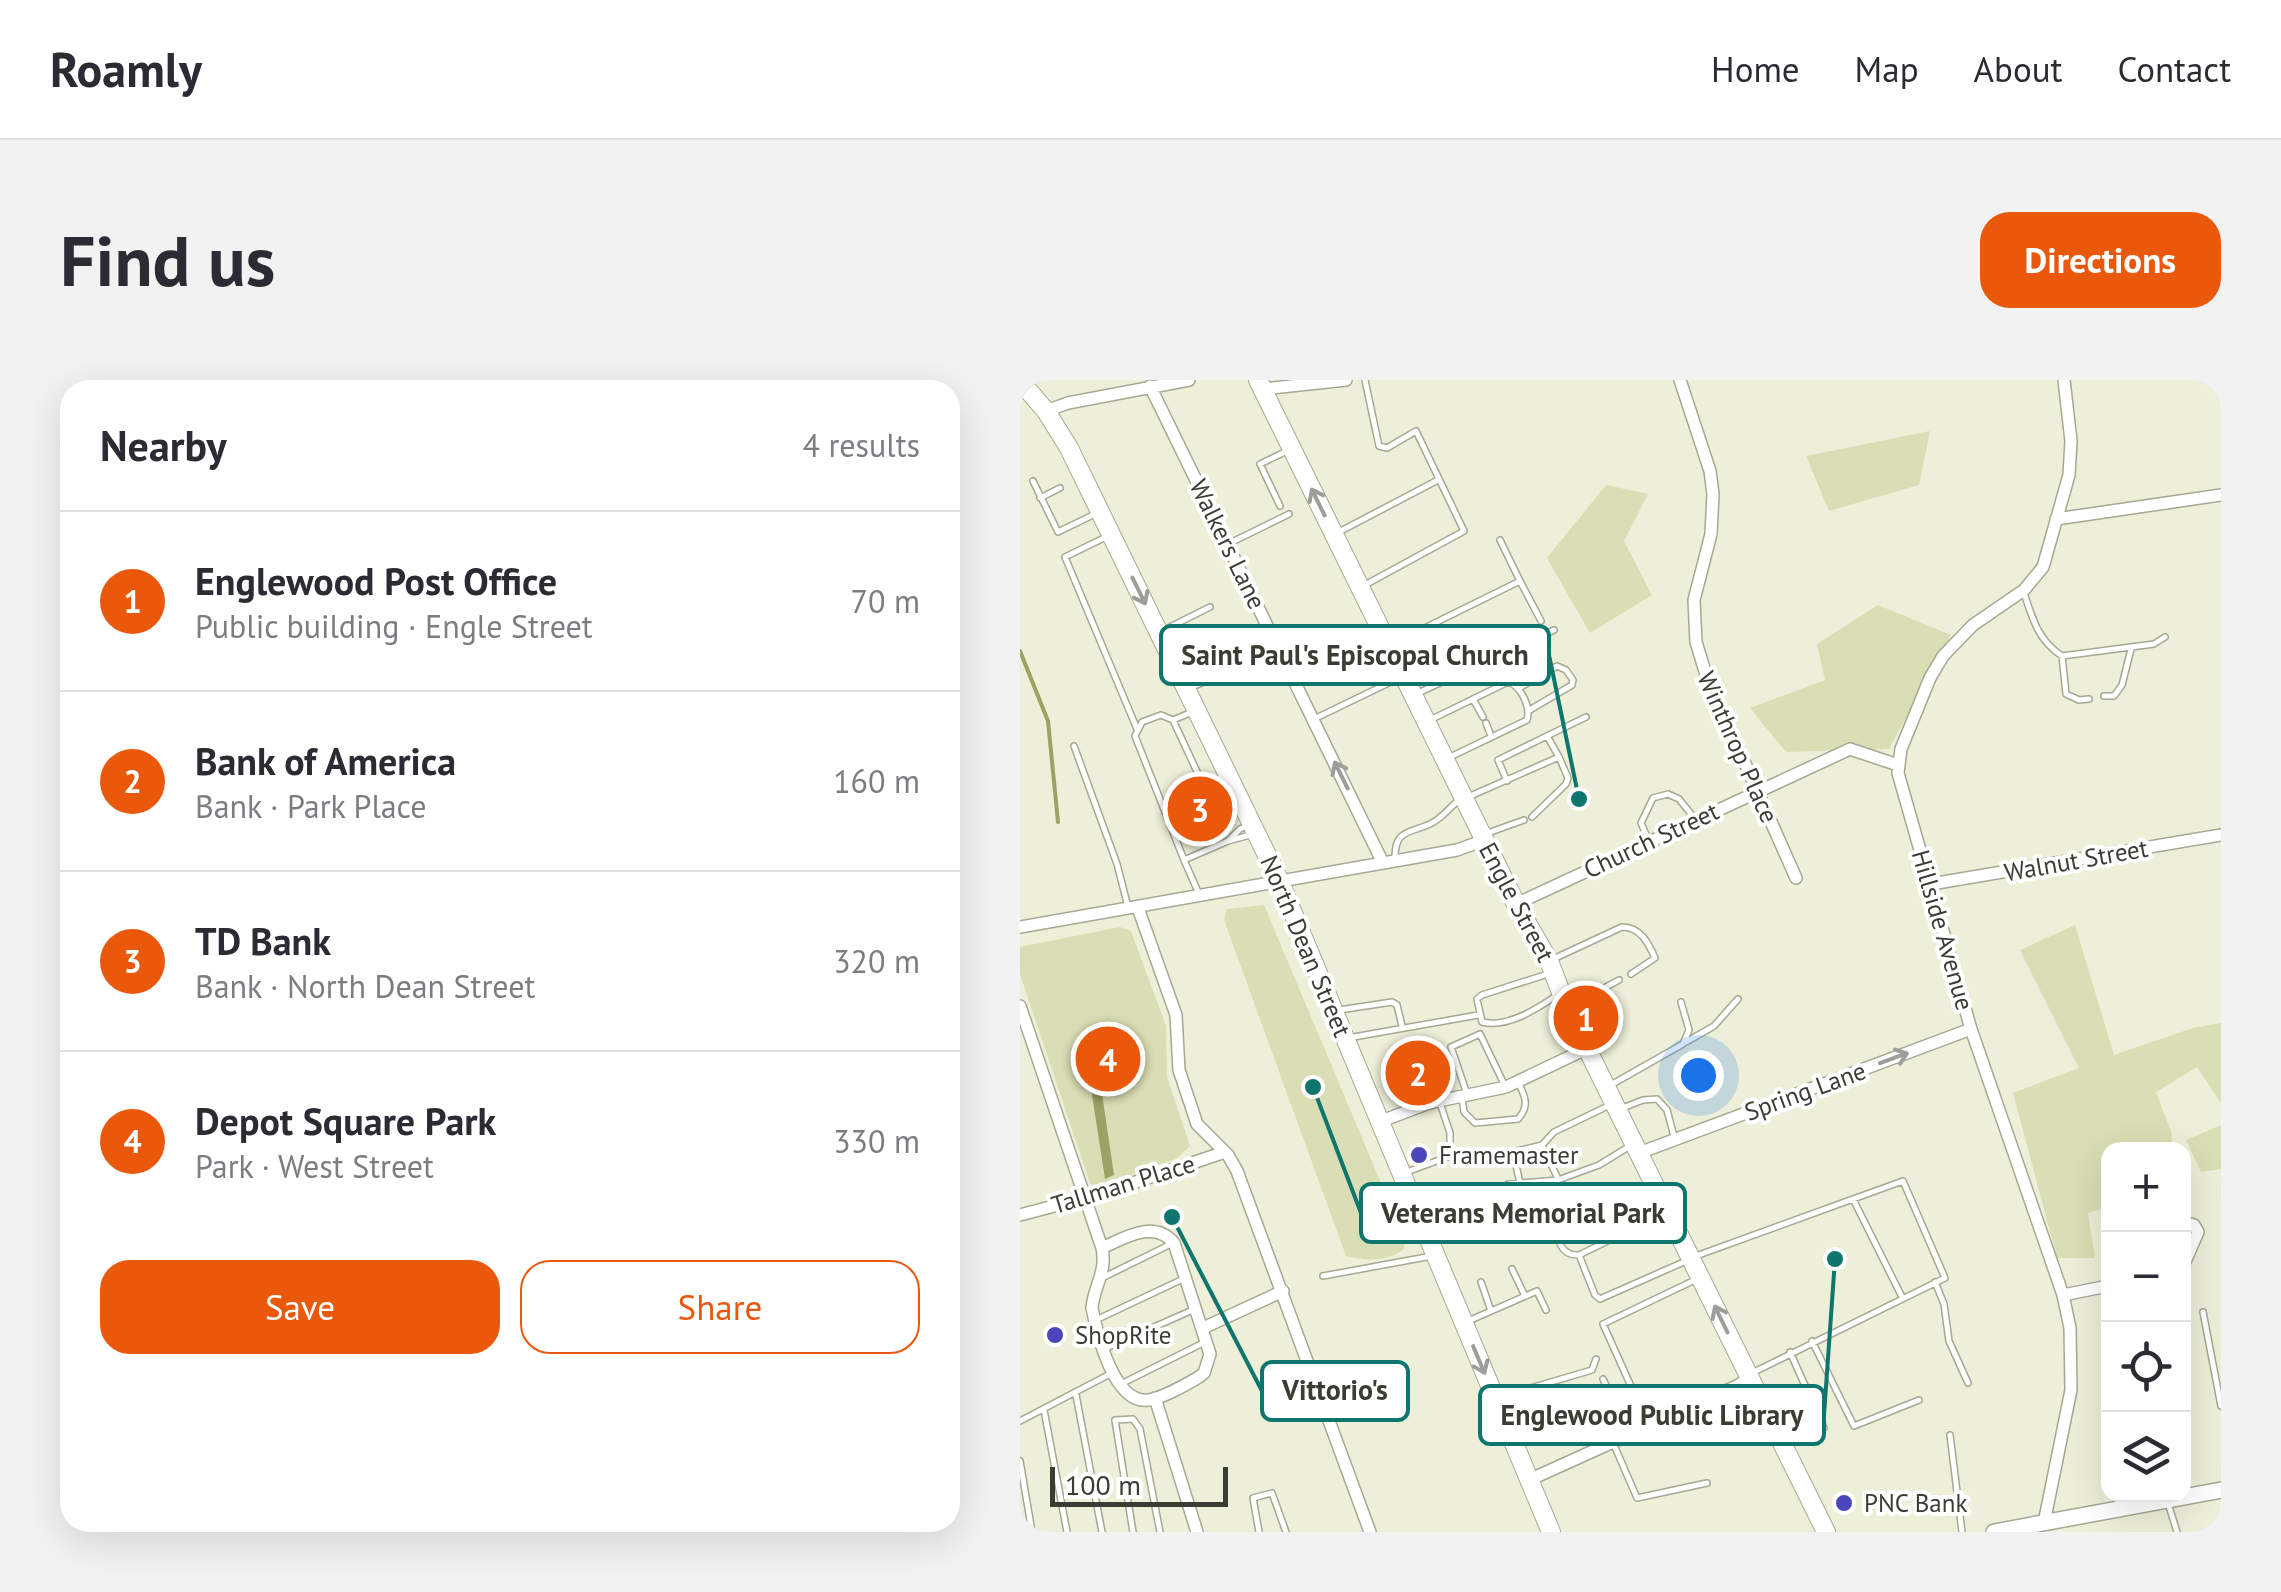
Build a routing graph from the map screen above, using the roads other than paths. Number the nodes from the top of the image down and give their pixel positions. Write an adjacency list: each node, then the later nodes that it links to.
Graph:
1 (1188, 380): 8 (street)
2 (1346, 380): 7 (street)
3 (1365, 380): 12 (lane)
4 (1680, 380): 58 (street, Winthrop Place)
5 (2064, 380): 19 (street)
6 (1020, 381): 9 (main road, North Dean Street)
7 (1261, 384): 10 (main road, Engle Street)
8 (1150, 386): 9 (street); 23 (street, Walkers Lane)
9 (1046, 411): 17 (main road, North Dean Street)
10 (1292, 448): 16 (lane); 21 (main road, Engle Street, one-way to 10)
11 (1033, 480): 15 (lane)
12 (1439, 480): 21 (lane); 25 (lane)
13 (1060, 488): 15 (lane)
14 (2221, 495): 19 (street)
15 (1040, 498): 17 (lane)
16 (1280, 506)
17 (1100, 512): 20 (main road, North Dean Street)
18 (1290, 514): 23 (lane)
19 (2056, 518): 26 (street)
20 (1111, 534): 30 (main road, North Dean Street, one-way to 30); 49 (lane)
21 (1334, 534): 25 (main road, Engle Street)
22 (1500, 540): 24 (lane)
23 (1228, 544): 46 (street, Walkers Lane)
24 (1520, 581): 28 (lane); 32 (lane)
25 (1361, 588): 32 (main road, Engle Street)
26 (2024, 590): 34 (lane); 55 (street)
27 (1210, 606): 30 (lane)
28 (1541, 621)
29 (1554, 630): 39 (lane)
30 (1159, 632): 38 (main road, North Dean Street)
31 (2165, 637): 33 (lane)
32 (1389, 645): 36 (main road, Engle Street)
33 (2131, 648): 34 (lane); 40 (lane)
34 (2062, 656): 42 (lane)
35 (1227, 673): 35 (lane); 38 (lane)
36 (1404, 675): 39 (main road, Engle Street); 46 (lane)
37 (1518, 688): 41 (lane); 44 (lane); 44 (lane)
38 (1187, 689): 43 (main road, North Dean Street)
39 (1414, 695): 48 (main road, Engle Street)
40 (2104, 696)
41 (1473, 699): 48 (lane); 50 (lane)
42 (2089, 699)
43 (1198, 710): 47 (lane); 65 (main road, North Dean Street)
44 (1528, 711): 50 (lane)
45 (1586, 717): 51 (lane)
46 (1314, 719): 70 (street, Walkers Lane, one-way to 46)
47 (1174, 720): 49 (lane); 57 (lane)
48 (1427, 722): 54 (main road, Engle Street)
49 (1137, 730): 60 (lane)
50 (1491, 736): 54 (lane)
51 (1547, 736): 53 (lane); 56 (lane)
52 (1074, 746): 76 (lane)
53 (1559, 757): 56 (lane); 62 (lane)
54 (1445, 760): 61 (main road, Engle Street)
55 (1898, 765): 58 (street, Church Street); 73 (street, Hillside Avenue)
56 (1507, 781): 61 (lane)
57 (1183, 789)
58 (1758, 790): 63 (street, Church Street); 71 (street, Winthrop Place)
59 (1168, 796): 60 (lane)
60 (1160, 798): 69 (lane)
61 (1464, 799): 67 (main road, Engle Street); 70 (lane)
62 (1532, 817)
63 (1695, 819): 68 (street, Church Street); 68 (lane)
64 (1524, 820): 67 (lane)
65 (1255, 828): 69 (lane); 72 (main road, North Dean Street)
66 (2221, 835): 73 (street, Walnut Street)
67 (1484, 838): 70 (street); 75 (main road, Engle Street)
68 (1650, 841): 75 (street, Church Street)
69 (1184, 860): 74 (lane)
70 (1389, 862): 72 (street)
71 (1796, 878)
72 (1280, 882): 74 (street); 85 (main road, North Dean Street)
73 (1931, 884): 88 (street, Hillside Avenue)
74 (1200, 898): 76 (street)
75 (1516, 904): 78 (main road, Engle Street)
76 (1133, 909): 77 (street); 100 (street)
77 (1020, 927)
78 (1551, 966): 79 (lane); 82 (main road, Engle Street); 86 (lane)
79 (1631, 974)
80 (1619, 980): 82 (lane)
81 (1738, 999): 90 (lane)
82 (1565, 1000): 86 (lane); 91 (main road, Engle Street)
83 (1681, 1002): 90 (lane)
84 (1020, 1006): 104 (street)
85 (1333, 1011): 87 (lane); 89 (main road, North Dean Street)
86 (1478, 1015): 87 (lane)
87 (1402, 1026): 89 (lane)
88 (1971, 1030): 97 (street, Spring Lane, one-way to 88); 126 (street, Hillside Avenue)
89 (1344, 1038): 96 (main road, North Dean Street)
90 (1683, 1044): 95 (lane)
91 (1588, 1048): 92 (street); 95 (main road, Engle Street)
92 (1512, 1084): 93 (street); 93 (lane); 93 (lane)
93 (1465, 1096): 94 (street)
94 (1439, 1100): 96 (street); 101 (lane)
95 (1613, 1100): 97 (lane); 98 (lane); 99 (main road, Engle Street)
96 (1379, 1122): 101 (main road, North Dean Street)
97 (1675, 1140): 99 (street, Spring Lane)
98 (1542, 1145): 102 (lane); 103 (lane)
99 (1637, 1148): 102 (lane); 106 (main road, Engle Street)
100 (1225, 1152): 104 (street, Tallman Place); 125 (street)
101 (1401, 1174): 110 (main road, North Dean Street)
102 (1558, 1180): 103 (lane)
103 (1520, 1183): 110 (lane)
104 (1084, 1198): 108 (street, Tallman Place); 112 (street)
105 (1853, 1199): 116 (lane); 123 (lane); 128 (lane)
106 (1668, 1212): 115 (lane); 116 (main road, Engle Street)
107 (1585, 1214): 115 (lane)
108 (1020, 1215)
109 (2191, 1224): 113 (street)
110 (1425, 1232): 114 (main road, North Dean Street)
111 (1174, 1242): 112 (street); 119 (street); 121 (lane)
112 (1102, 1248): 121 (street)
113 (2191, 1248)
114 (1435, 1255): 118 (lane); 134 (main road, North Dean Street)
115 (1579, 1255): 116 (lane)
116 (1691, 1258): 120 (main road, Engle Street)
117 (1512, 1268): 127 (lane)
118 (1323, 1276)
119 (1187, 1277): 129 (street); 133 (lane)
120 (1700, 1277): 140 (main road, Engle Street, one-way to 120); 151 (lane)
121 (1102, 1278): 133 (street)
122 (1480, 1282): 131 (lane)
123 (1935, 1282): 128 (lane); 143 (lane)
124 (2101, 1287): 126 (street)
125 (1284, 1290): 135 (street); 173 (street)
126 (2063, 1294): 163 (street, Hillside Avenue)
127 (1525, 1296): 130 (lane); 131 (lane)
128 (1902, 1297): 136 (lane)
129 (1197, 1308): 135 (street); 137 (lane)
130 (1546, 1310)
131 (1491, 1311): 134 (lane)
132 (2203, 1312): 148 (lane)
133 (1095, 1320): 137 (street)
134 (1464, 1323): 146 (main road, North Dean Street, one-way to 146)
135 (1205, 1335): 141 (lane); 145 (street)
136 (1812, 1341): 138 (lane); 147 (lane)
137 (1104, 1349): 141 (street)
138 (1790, 1352): 140 (lane); 152 (lane)
139 (1596, 1359): 146 (lane)
140 (1749, 1377): 151 (street); 175 (main road, Engle Street)
141 (1116, 1379): 144 (lane); 145 (street)
142 (1603, 1379): 153 (lane)
143 (1968, 1383)
144 (1076, 1395): 149 (lane); 167 (lane)
145 (1155, 1398): 170 (street)
146 (1495, 1398): 157 (main road, North Dean Street)
147 (1919, 1400)
148 (2221, 1406)
149 (1044, 1410): 150 (lane); 166 (lane)
150 (1020, 1420)
151 (1649, 1426): 153 (street)
152 (1824, 1428)
153 (1630, 1434): 155 (street)
154 (1950, 1435): 176 (lane)
155 (1613, 1442): 157 (street); 158 (lane)
156 (1020, 1462): 165 (lane)
157 (1529, 1480): 174 (main road, North Dean Street)
158 (1707, 1483)
159 (2221, 1490): 160 (main road)
160 (2191, 1495)
161 (2156, 1502): 163 (main road)
162 (2167, 1502): 177 (lane)
163 (2044, 1524): 164 (main road)
164 (2005, 1531)
165 (1032, 1532)
166 (1066, 1532)
167 (1102, 1532)
168 (1133, 1532): 169 (lane)
169 (1160, 1532)
170 (1197, 1532)
171 (1259, 1532): 172 (lane)
172 (1286, 1532)
173 (1367, 1532)
174 (1551, 1532)
175 (1826, 1532)
176 (1962, 1532)
177 (2177, 1532)

